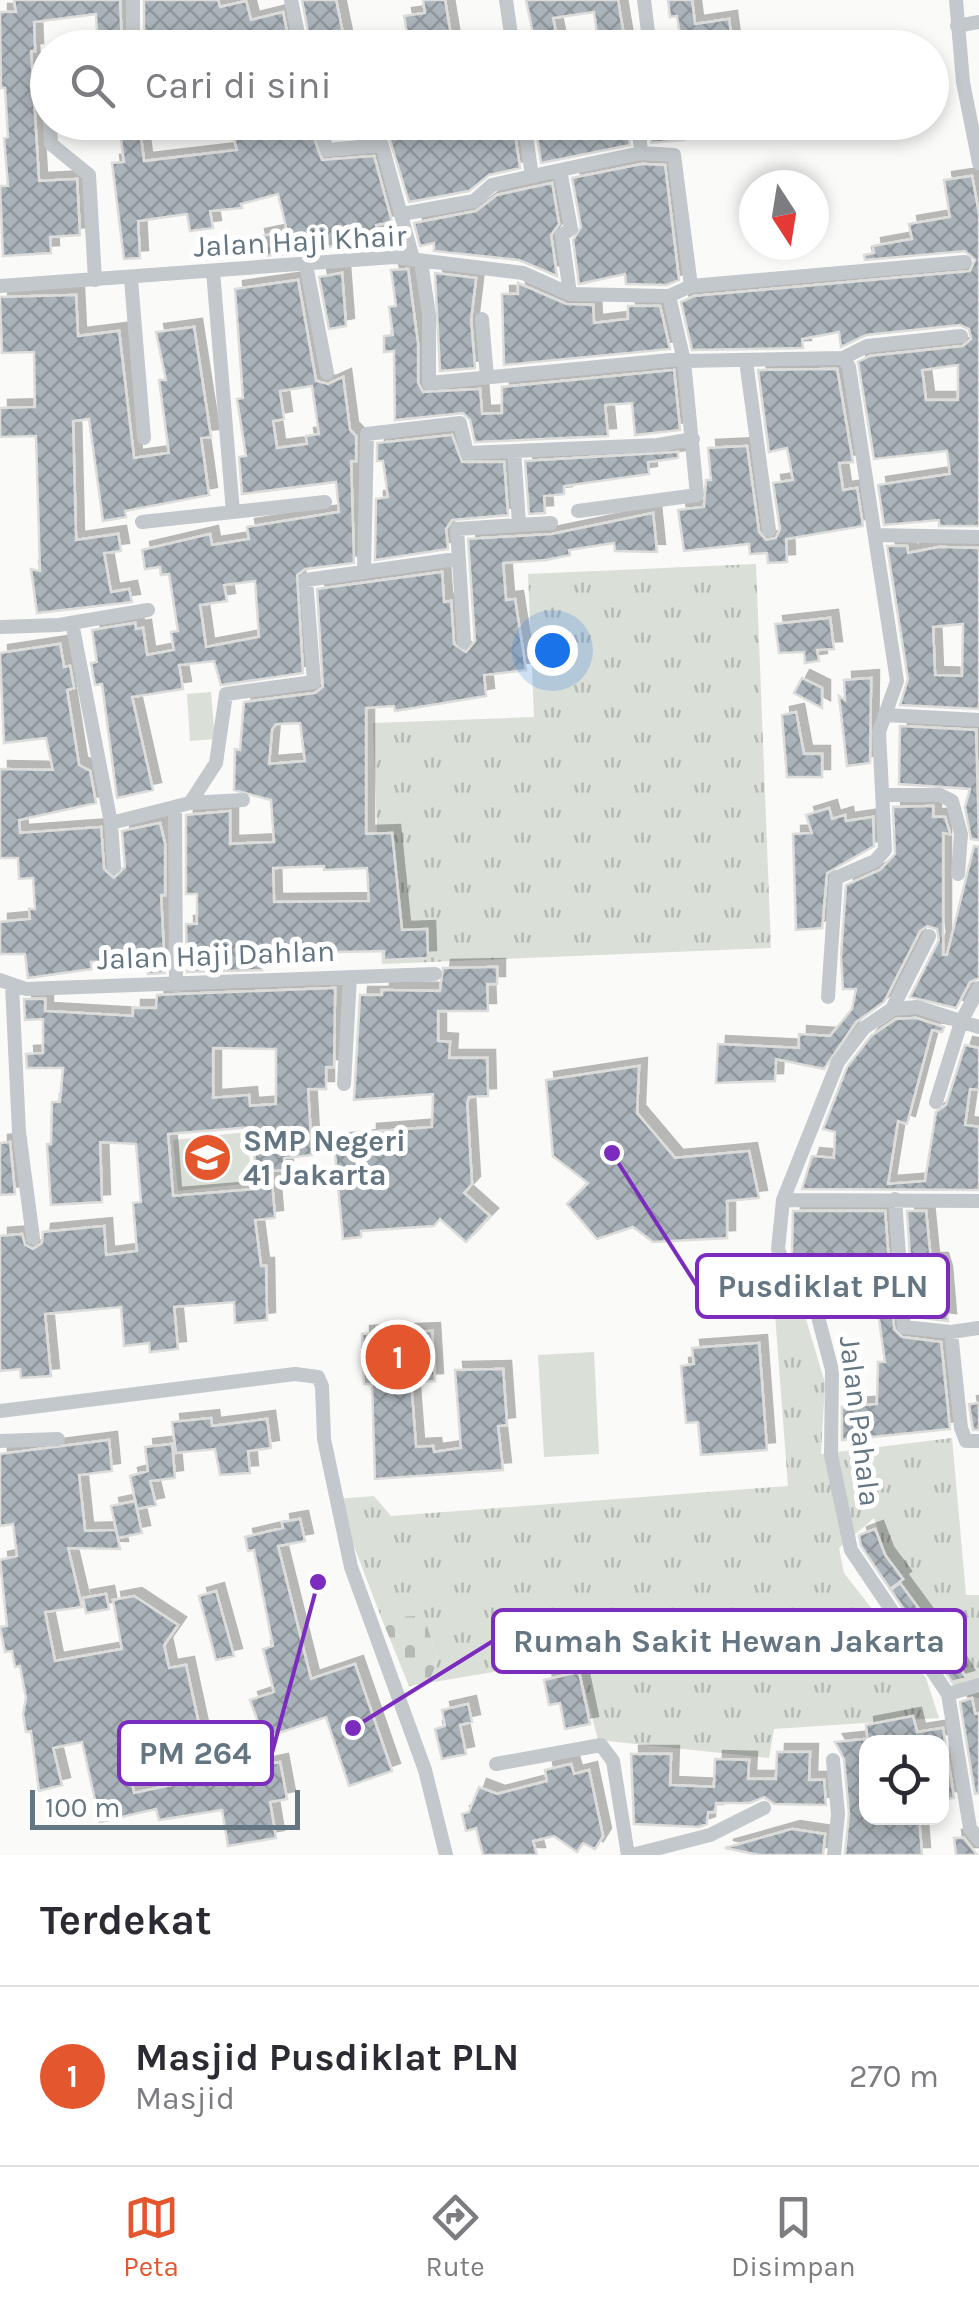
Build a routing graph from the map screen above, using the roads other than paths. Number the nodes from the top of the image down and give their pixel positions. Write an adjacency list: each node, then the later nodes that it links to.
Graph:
1 (132, 0): 8 (street)
2 (291, 0): 9 (street)
3 (506, 0): 10 (street)
4 (644, 0): 11 (street)
5 (956, 0): 7 (street)
6 (979, 22): 7 (street)
7 (957, 26): 17 (street)
8 (133, 30)
9 (298, 30)
10 (510, 30)
11 (648, 30)
12 (51, 140): 26 (street)
13 (324, 140): 20 (street)
14 (527, 140): 19 (street)
15 (640, 140): 16 (street)
16 (641, 152): 18 (street); 28 (street)
17 (979, 162)
18 (560, 170): 19 (street); 29 (street)
19 (532, 176): 20 (street)
20 (402, 214): 21 (street)
21 (417, 261): 23 (street, Jalan Haji Khair); 29 (street, Jalan Haji Khair); 37 (street)
22 (965, 262): 28 (street)
23 (306, 265): 24 (street, Jalan Haji Khair); 36 (street)
24 (214, 270): 25 (street, Jalan Haji Khair); 43 (street)
25 (132, 278): 26 (street, Jalan Haji Khair); 38 (street)
26 (95, 280): 27 (street, Jalan Haji Khair)
27 (0, 286)
28 (691, 286): 30 (street)
29 (570, 294): 30 (street, Jalan Haji Khair)
30 (669, 296): 34 (street)
31 (482, 318): 37 (street)
32 (961, 336): 33 (street)
33 (843, 358): 35 (street); 48 (street)
34 (683, 360): 35 (street); 37 (street); 39 (street)
35 (746, 360): 47 (street)
36 (326, 373)
37 (487, 377)
38 (144, 438)
39 (693, 439): 40 (street); 42 (street)
40 (514, 451): 45 (street); 51 (street)
41 (325, 502): 43 (street)
42 (578, 511)
43 (232, 512): 44 (street)
44 (142, 522)
45 (518, 523): 46 (street); 50 (street)
46 (550, 523)
47 (769, 530)
48 (876, 535): 49 (street); 56 (street)
49 (979, 537)
50 (456, 559): 51 (street); 55 (street)
51 (364, 570): 60 (street)
52 (148, 610): 53 (street)
53 (72, 624): 54 (street); 61 (street)
54 (0, 627)
55 (464, 642)
56 (885, 715): 57 (street); 58 (street)
57 (979, 720)
58 (883, 795): 63 (street); 70 (street)
59 (243, 800): 60 (street)
60 (183, 806): 61 (street); 68 (street)
61 (111, 823): 62 (street)
62 (114, 868)
63 (958, 874)
64 (929, 936): 71 (street)
65 (435, 974): 66 (street, Jalan Haji Dahlan)
66 (350, 977): 68 (street, Jalan Haji Dahlan); 74 (street)
67 (6, 982): 68 (street, Jalan Haji Dahlan); 79 (street)
68 (176, 986)
69 (979, 988): 72 (street)
70 (828, 997)
71 (892, 1009): 72 (street); 77 (street, Jalan Pahala)
72 (962, 1022): 73 (street); 75 (street)
73 (979, 1027)
74 (344, 1084)
75 (936, 1102)
76 (895, 1199): 77 (street); 78 (street); 81 (street)
77 (783, 1200): 87 (street, Jalan Pahala)
78 (979, 1201)
79 (33, 1238)
80 (979, 1328): 81 (street)
81 (952, 1332): 85 (street)
82 (0, 1412): 92 (street)
83 (58, 1439): 84 (street)
84 (0, 1441)
85 (979, 1441)
86 (979, 1685): 87 (street)
87 (948, 1694): 91 (street)
88 (833, 1760): 94 (street)
89 (496, 1764): 93 (street)
90 (764, 1808): 93 (street)
91 (974, 1834)
92 (446, 1855)
93 (630, 1855)
94 (834, 1855)

